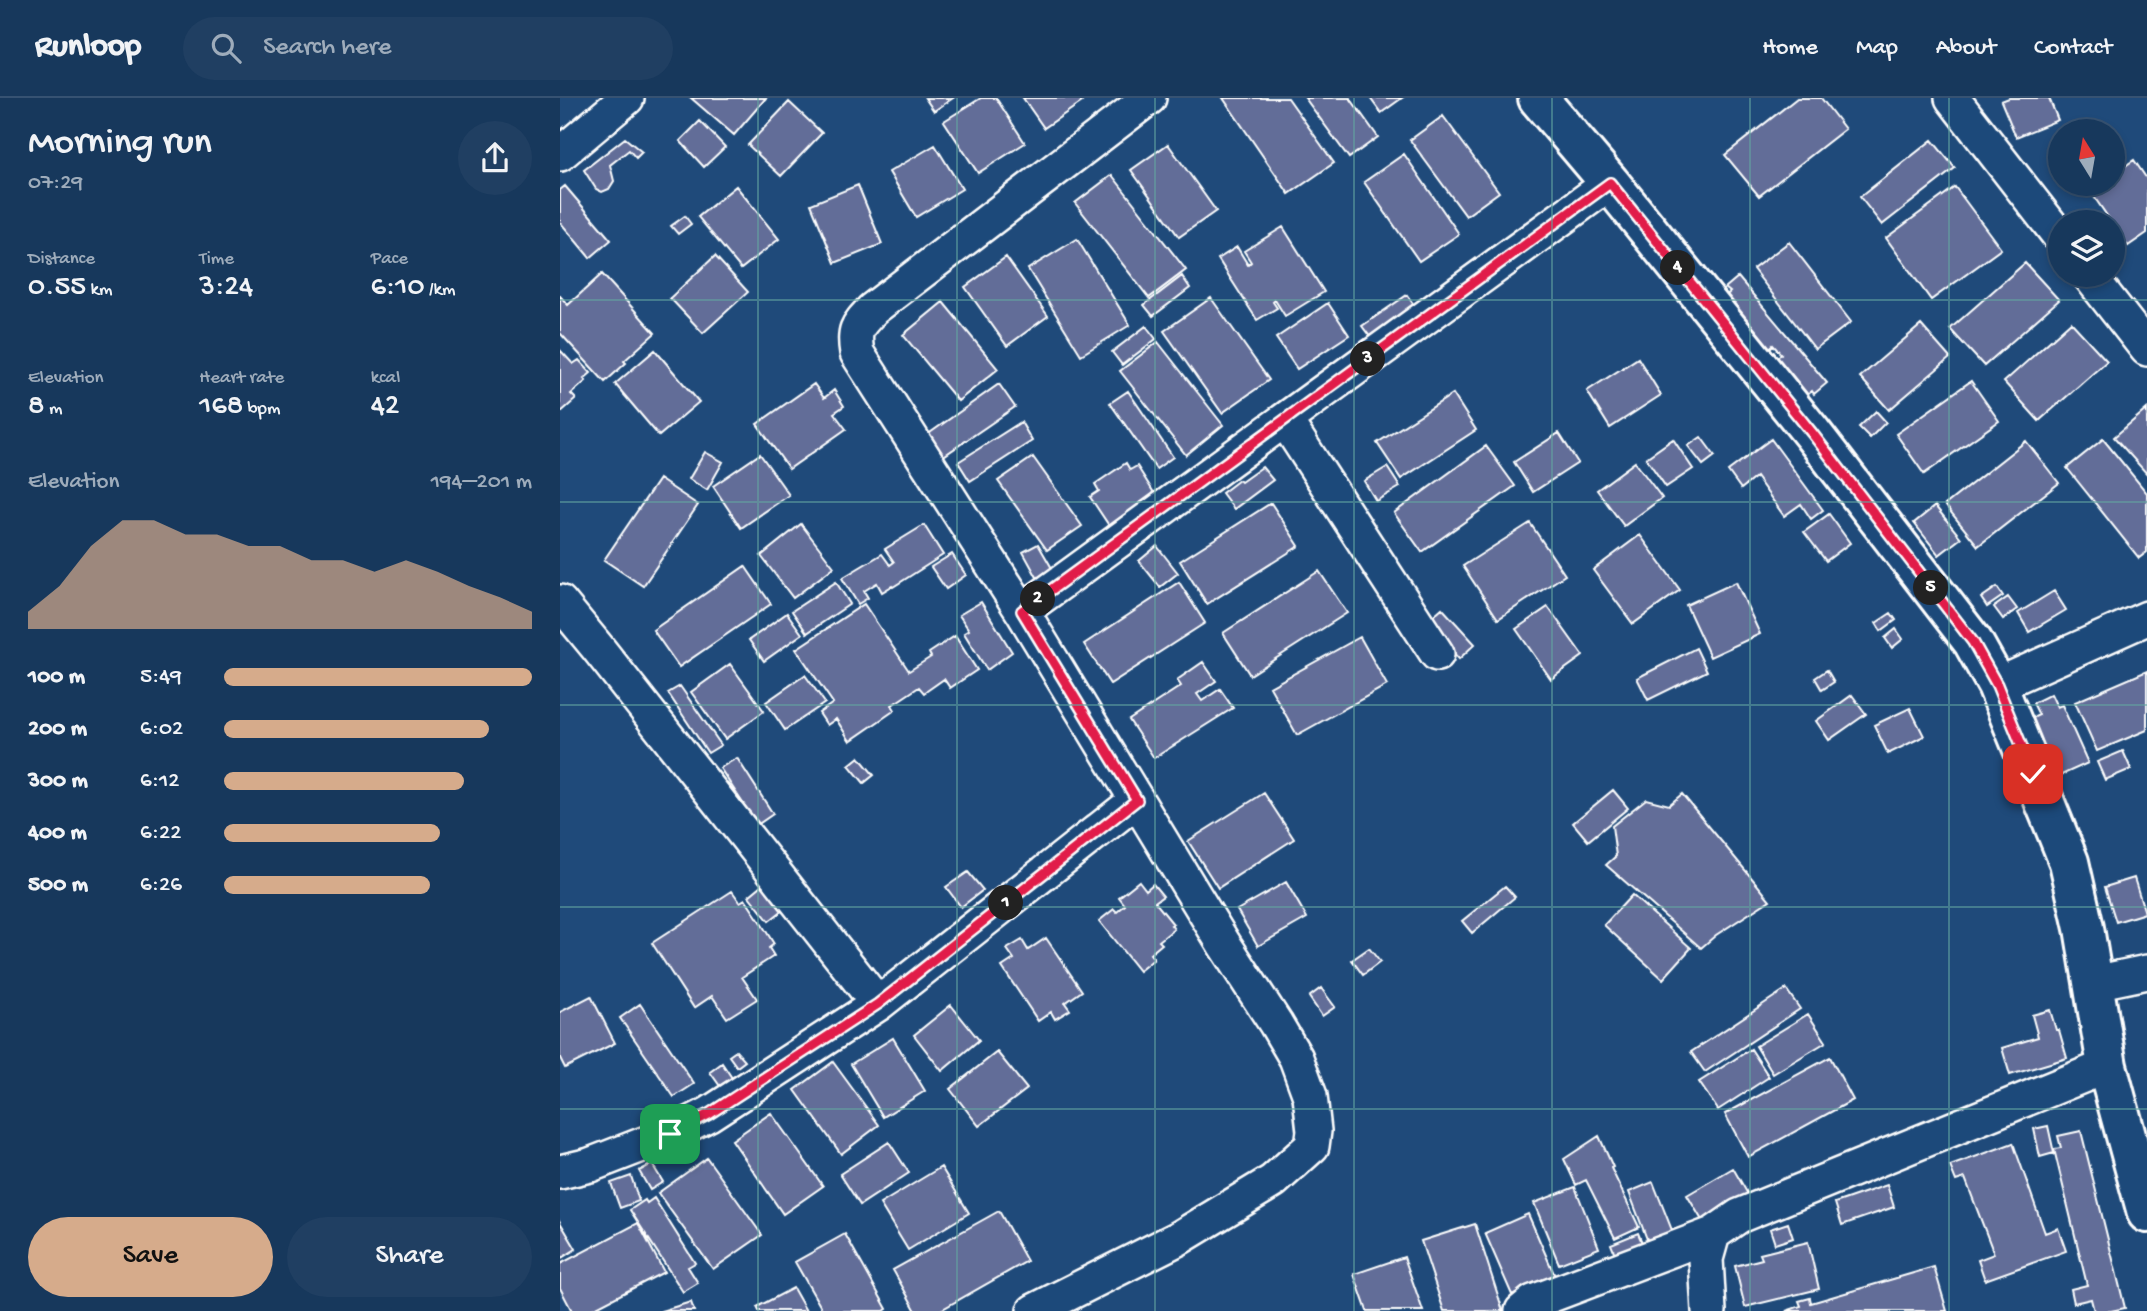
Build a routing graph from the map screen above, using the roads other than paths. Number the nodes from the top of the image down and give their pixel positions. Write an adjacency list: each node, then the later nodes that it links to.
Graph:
1 (627, 98): 5 (street)
2 (1149, 98): 12 (street)
3 (1538, 98): 6 (street)
4 (1952, 98): 7 (street)
5 (560, 155)
6 (1610, 183): 10 (street); 15 (street)
7 (2048, 222)
8 (2098, 287): 9 (street)
9 (2147, 349)
10 (1285, 420): 12 (street); 14 (street)
11 (560, 602): 19 (street)
12 (1022, 611): 16 (street)
13 (2147, 618): 15 (street)
14 (1437, 654)
15 (1997, 685): 18 (street)
16 (1137, 800): 19 (street); 24 (street)
17 (2147, 972): 18 (street)
18 (2094, 983): 20 (street)
19 (878, 1004): 21 (street)
20 (2107, 1066): 22 (street); 23 (street)
21 (560, 1172)
22 (2147, 1213)
23 (1713, 1234): 25 (street); 26 (street)
24 (1034, 1311)
25 (1522, 1311)
26 (1709, 1311)

